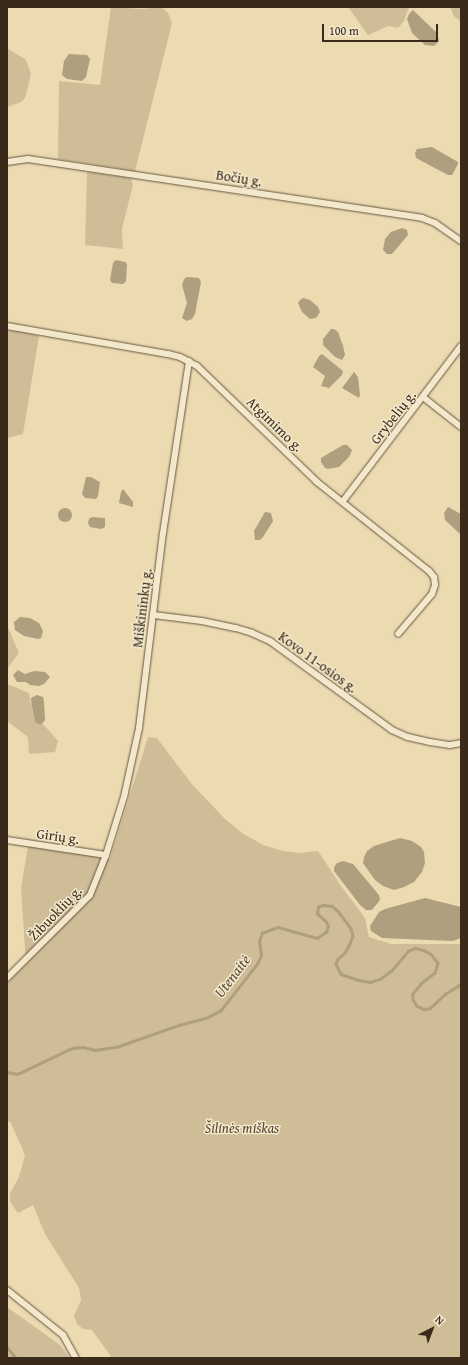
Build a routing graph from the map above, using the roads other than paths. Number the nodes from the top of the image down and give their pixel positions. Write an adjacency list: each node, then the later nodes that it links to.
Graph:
1 (7, 162): 2 (street, Bočių g.)
2 (461, 241)
3 (7, 326): 5 (street, Atgimimo g.)
4 (461, 346): 6 (street, Grybelių g.)
5 (189, 361): 8 (street, Atgimimo g.); 9 (street, Miškininkų g.)
6 (423, 397): 7 (street); 8 (street, Grybelių g.)
7 (461, 427)
8 (343, 501): 10 (street, Atgimimo g.)
9 (154, 615): 11 (street, Kovo 11-osios g.); 13 (street, Miškininkų g.)
10 (398, 634)
11 (461, 743)
12 (7, 840): 13 (street, Girių g.)
13 (106, 855): 14 (street, Žibuoklių g.)
14 (7, 978)
15 (7, 1290): 16 (street)
16 (76, 1358)

